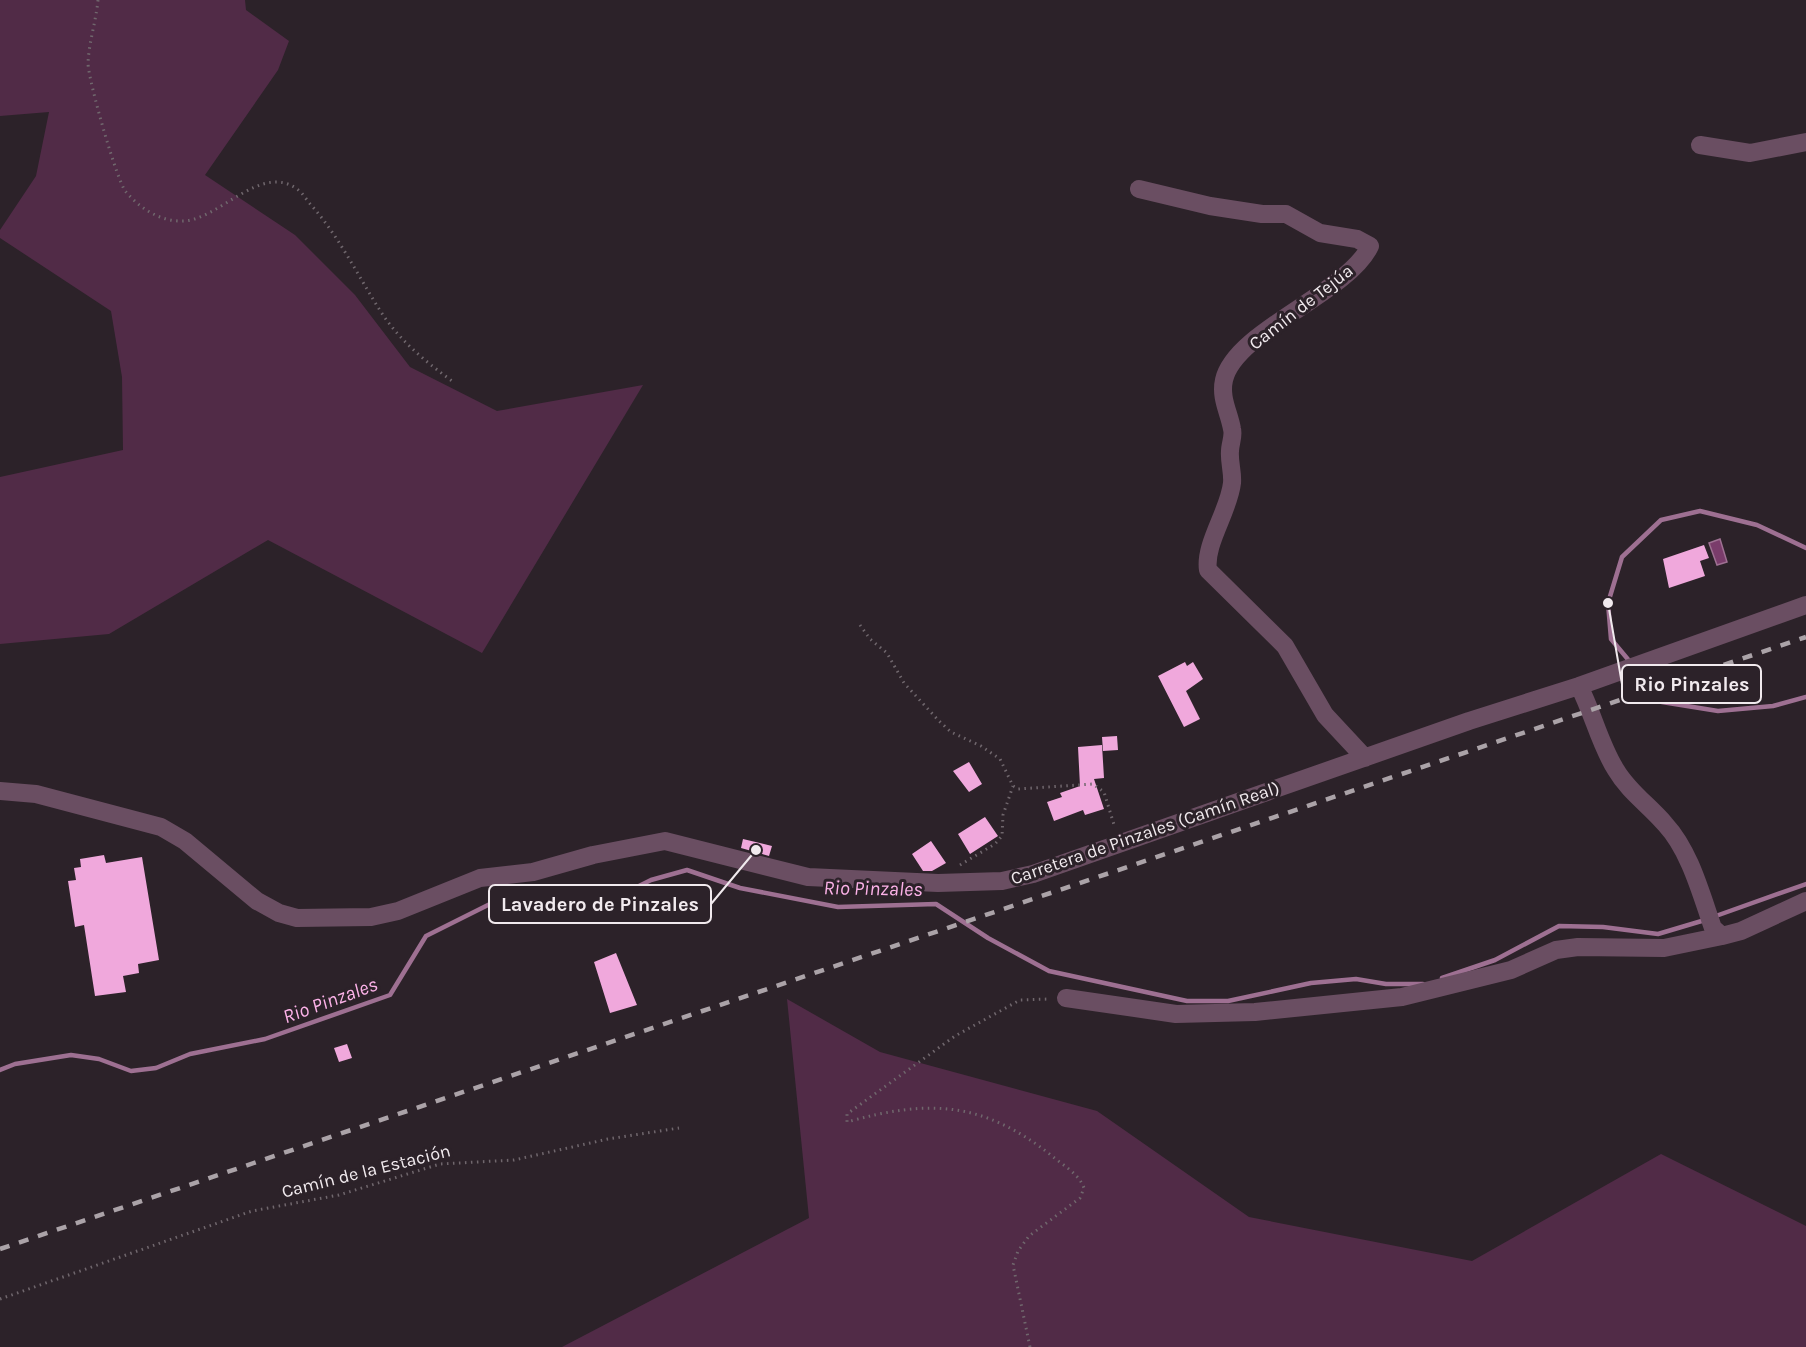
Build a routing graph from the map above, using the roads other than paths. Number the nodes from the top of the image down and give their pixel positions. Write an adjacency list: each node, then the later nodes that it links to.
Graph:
1 (1806, 142): 2 (street)
2 (1700, 145)
3 (1139, 189): 6 (street, Camín de Tejúa)
4 (1806, 605): 5 (street, Carretera de Pinzales (Camín Real))
5 (1579, 686): 6 (street, Carretera de Pinzales (Camín Real)); 9 (street)
6 (1365, 758): 7 (street, Carretera de Pinzales (Camín Real))
7 (0, 791)
8 (1806, 901): 9 (street)
9 (1718, 932): 10 (street)
10 (1066, 999)

